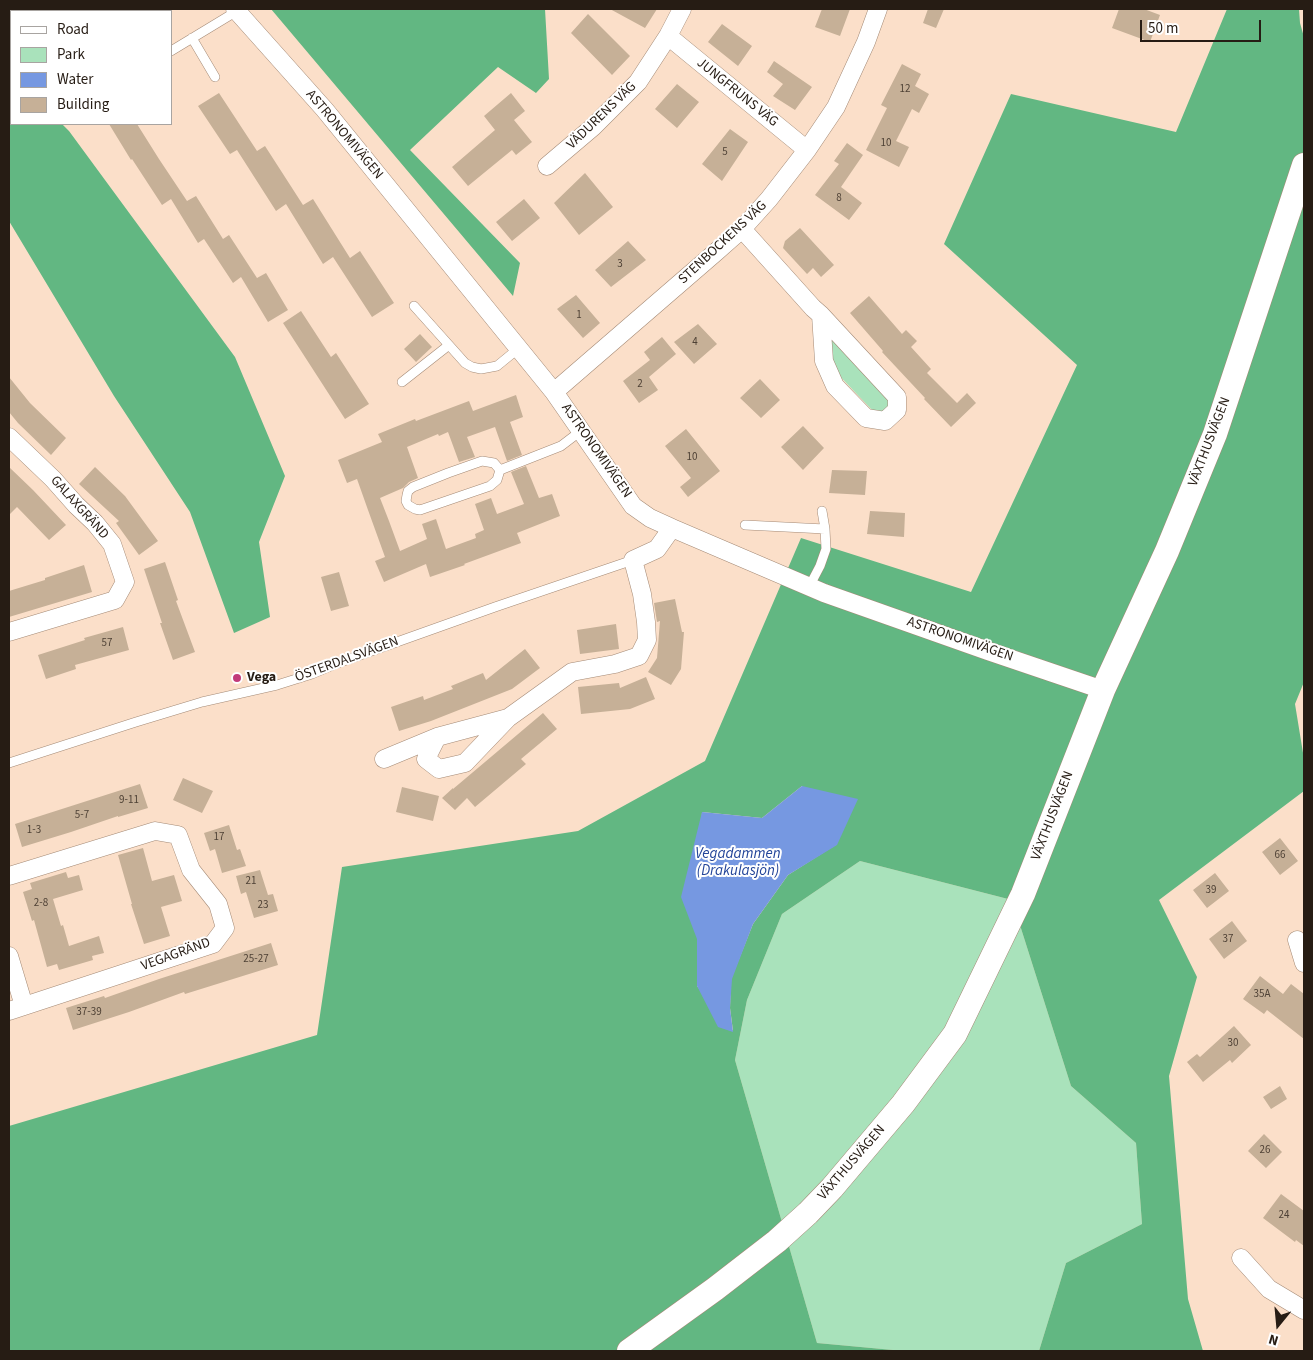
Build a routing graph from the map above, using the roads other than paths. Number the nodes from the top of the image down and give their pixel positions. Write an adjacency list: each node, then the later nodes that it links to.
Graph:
1 (682, 9): 4 (street, VÄDURENS VÄG)
2 (878, 9): 8 (street, STENBOCKENS VÄG)
3 (236, 10): 5 (lane); 15 (street, ASTRONOMIVÄGEN)
4 (668, 36): 8 (street, JUNGFRUNS VÄG); 10 (street, VÄDURENS VÄG)
5 (192, 38): 6 (lane); 7 (lane)
6 (172, 50)
7 (215, 77)
8 (807, 150): 11 (street, STENBOCKENS VÄG)
9 (1304, 165): 28 (street, VÄXTHUSVÄGEN)
10 (547, 166)
11 (742, 229): 13 (street); 17 (street, STENBOCKENS VÄG)
12 (414, 306): 14 (lane)
13 (821, 315): 13 (street)
14 (449, 344): 15 (lane); 16 (lane)
15 (519, 348): 17 (street, ASTRONOMIVÄGEN)
16 (402, 382)
17 (554, 392): 18 (street, ASTRONOMIVÄGEN)
18 (582, 430): 20 (lane); 23 (street, ASTRONOMIVÄGEN)
19 (9, 437): 27 (street, GALAXGRÄND)
20 (500, 470): 20 (lane)
21 (822, 511): 24 (lane)
22 (746, 525): 24 (lane)
23 (672, 528): 25 (street, ÖSTERDALSVÄGEN); 26 (street, ASTRONOMIVÄGEN)
24 (825, 529): 26 (lane)
25 (633, 560): 29 (street); 32 (lane, ÖSTERDALSVÄGEN)
26 (809, 586): 28 (street, ASTRONOMIVÄGEN)
27 (9, 632)
28 (1103, 690): 40 (street, VÄXTHUSVÄGEN)
29 (508, 718): 30 (street); 30 (street)
30 (437, 737): 31 (street)
31 (384, 759)
32 (9, 763)
33 (9, 876): 37 (street, VEGAGRÄND)
34 (1298, 940): 36 (street)
35 (9, 956): 37 (street)
36 (1304, 963)
37 (17, 1008)
38 (1241, 1258): 39 (street)
39 (1304, 1310)
40 (629, 1351)

